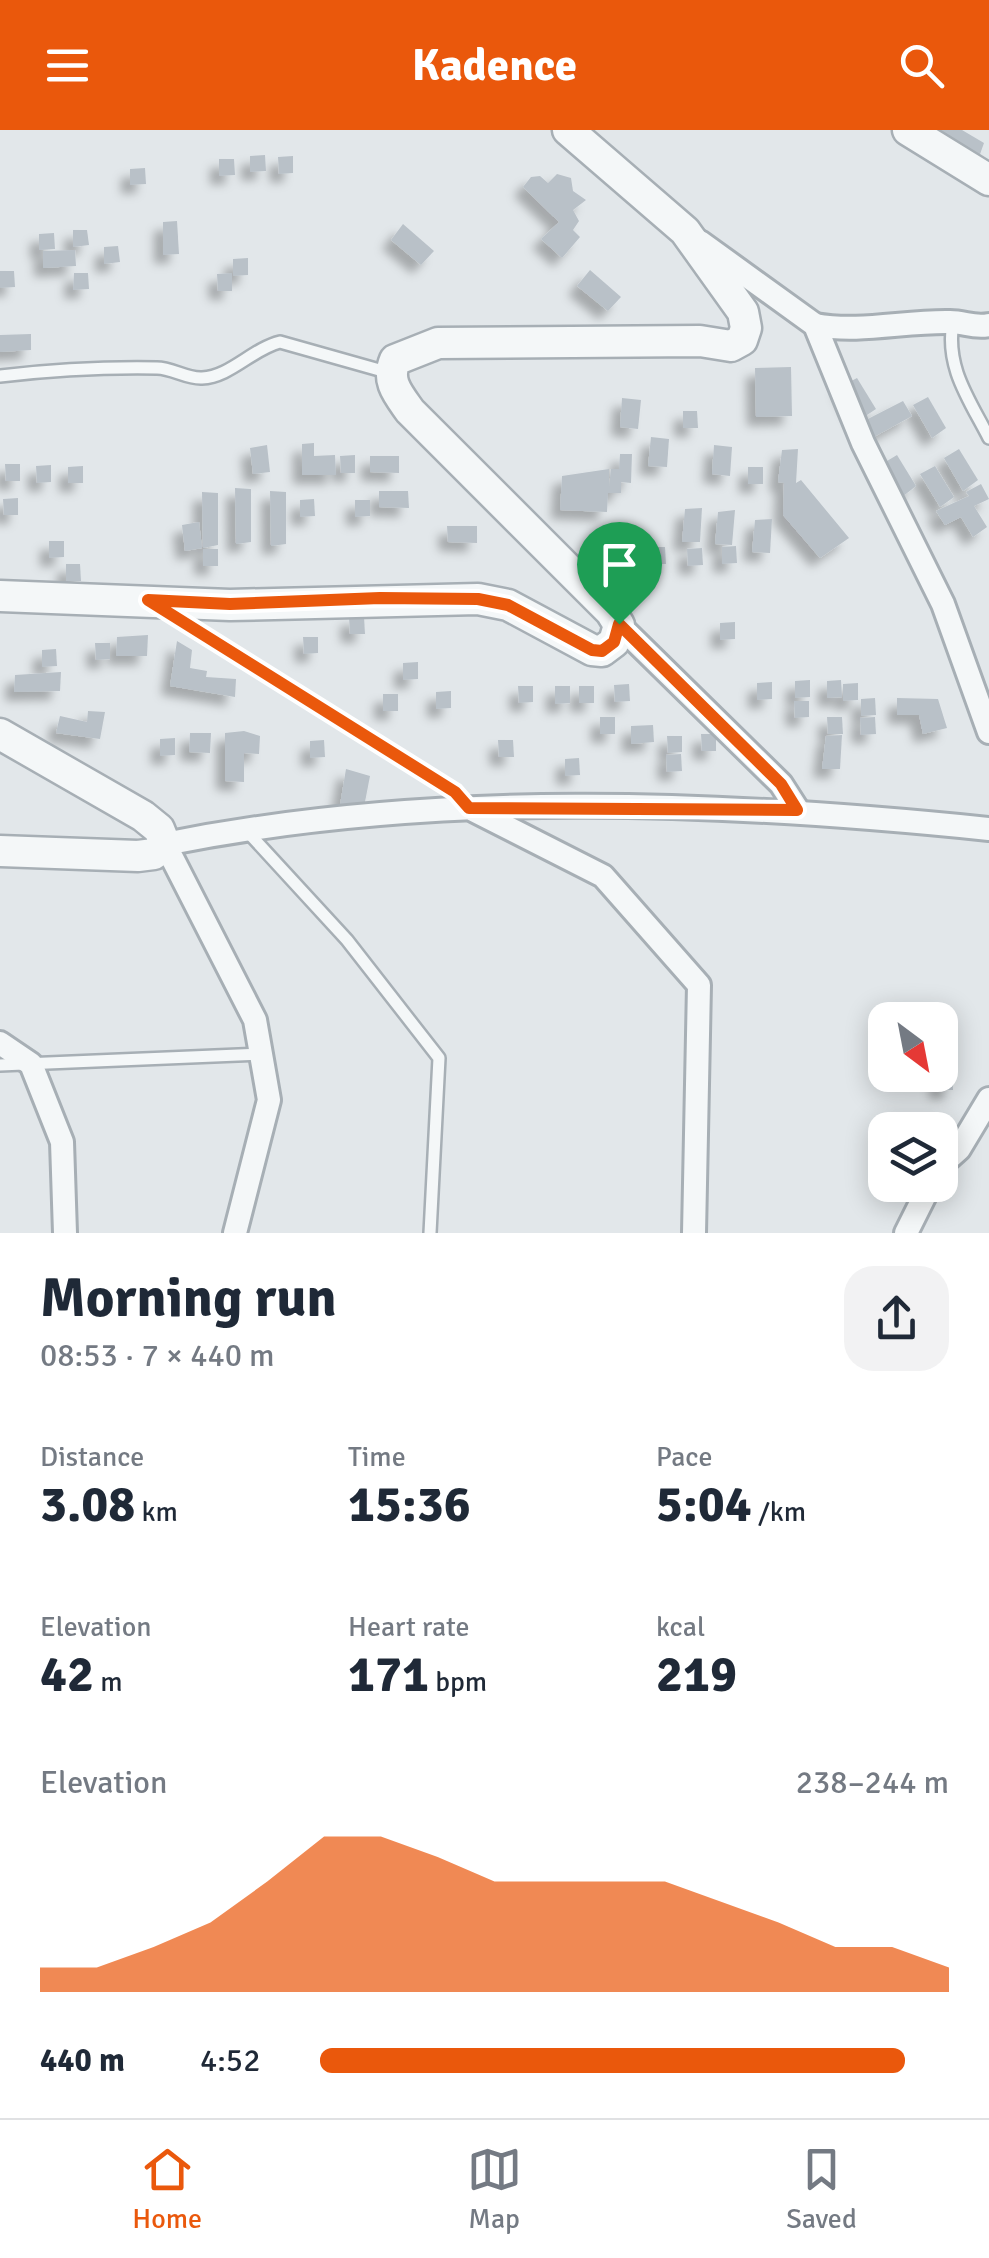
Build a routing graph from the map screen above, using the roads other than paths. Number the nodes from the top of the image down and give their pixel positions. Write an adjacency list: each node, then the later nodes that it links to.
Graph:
1 (568, 130): 4 (street)
2 (908, 130): 3 (street)
3 (989, 180)
4 (686, 230): 6 (street); 8 (street)
5 (953, 322): 6 (street); 7 (street); 10 (lane)
6 (814, 325): 14 (street)
7 (989, 325)
8 (390, 373): 9 (lane); 13 (street)
9 (0, 376)
10 (989, 438)
11 (0, 596): 12 (street)
12 (148, 600): 13 (street); 16 (lane)
13 (619, 624): 17 (street)
14 (989, 732)
15 (0, 734): 20 (street)
16 (469, 808): 17 (street); 18 (street); 32 (street)
17 (797, 810): 19 (street)
18 (244, 828): 20 (street); 31 (lane)
19 (989, 829)
20 (164, 844): 21 (street); 23 (street)
21 (0, 851)
22 (0, 1043): 25 (street)
23 (260, 1054): 25 (lane); 30 (street)
24 (0, 1064): 25 (lane)
25 (32, 1064): 29 (street)
26 (989, 1099): 27 (street)
27 (958, 1150)
28 (922, 1202): 33 (street)
29 (65, 1233)
30 (235, 1233)
31 (430, 1233)
32 (694, 1233)
33 (906, 1233)

